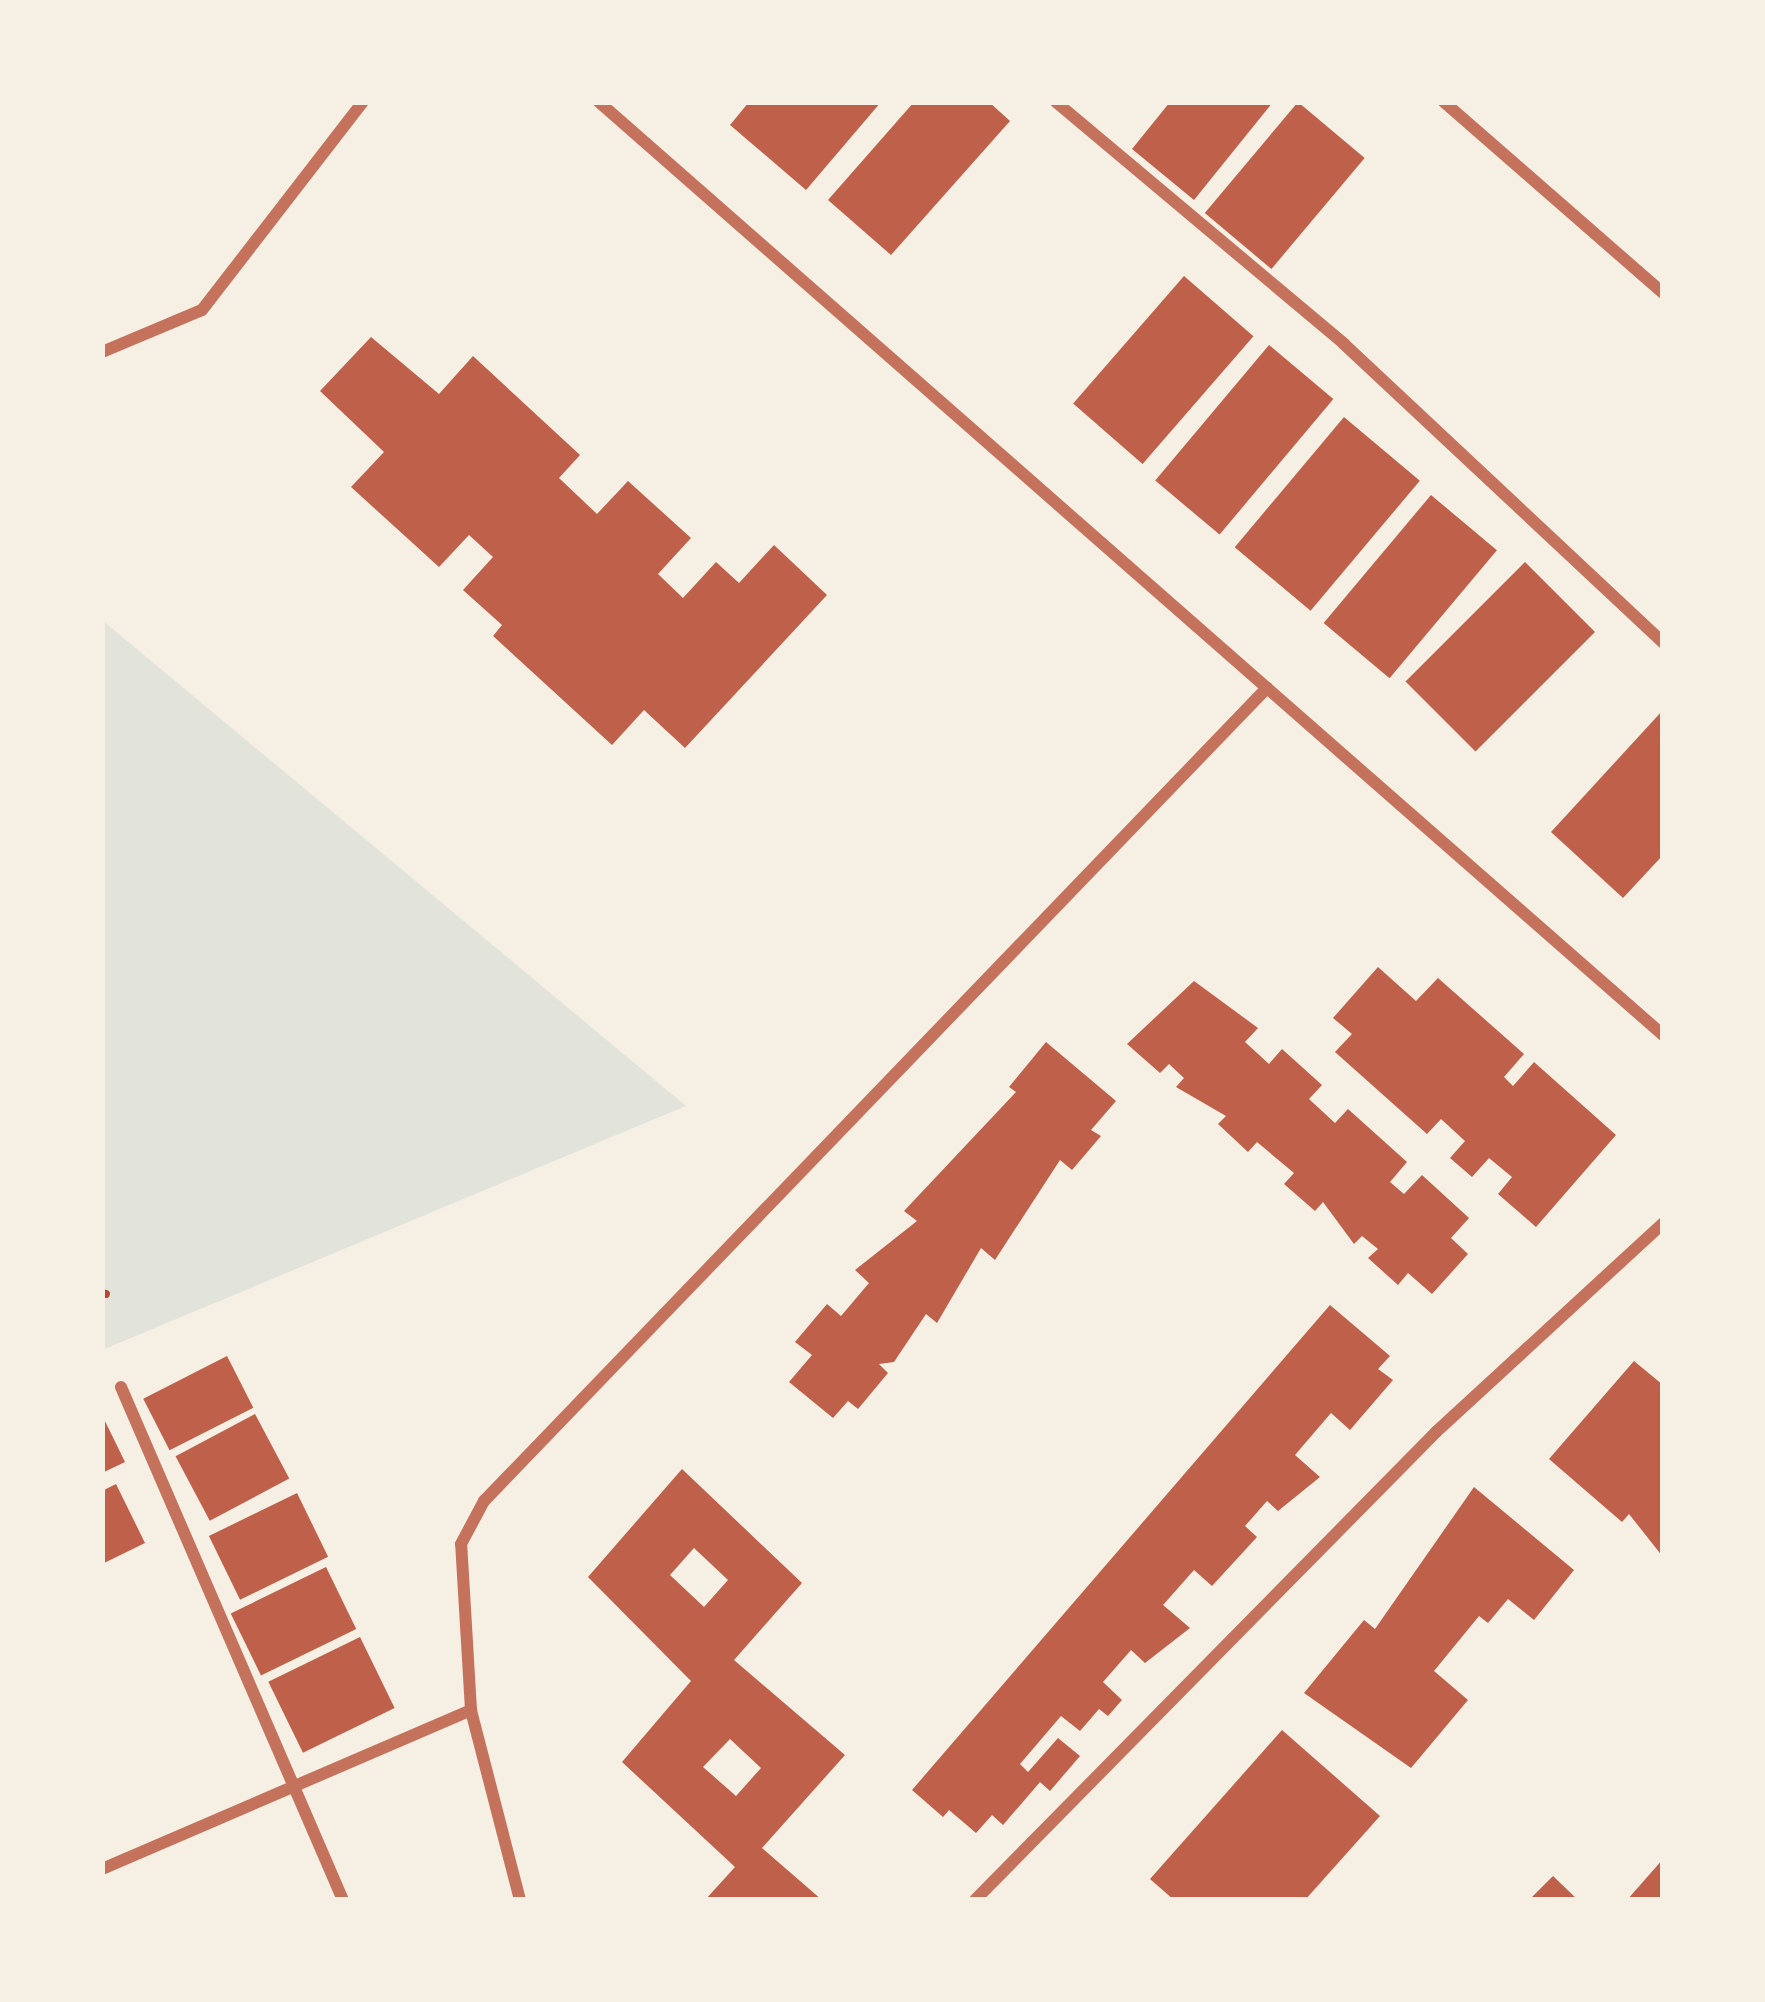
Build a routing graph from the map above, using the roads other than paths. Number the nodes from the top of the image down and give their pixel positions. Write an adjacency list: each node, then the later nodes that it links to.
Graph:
1 (363, 102): 6 (street)
2 (599, 102): 8 (street)
3 (1056, 102): 7 (street)
4 (1444, 102): 5 (street)
5 (1663, 293)
6 (102, 352)
7 (1663, 643)
8 (1267, 688): 9 (street); 12 (street)
9 (1663, 1035)
10 (1663, 1223): 17 (street)
11 (122, 1387): 13 (street)
12 (471, 1710): 13 (street); 16 (street)
13 (294, 1787): 14 (street); 15 (street)
14 (102, 1869)
15 (343, 1900)
16 (520, 1900)
17 (975, 1900)

